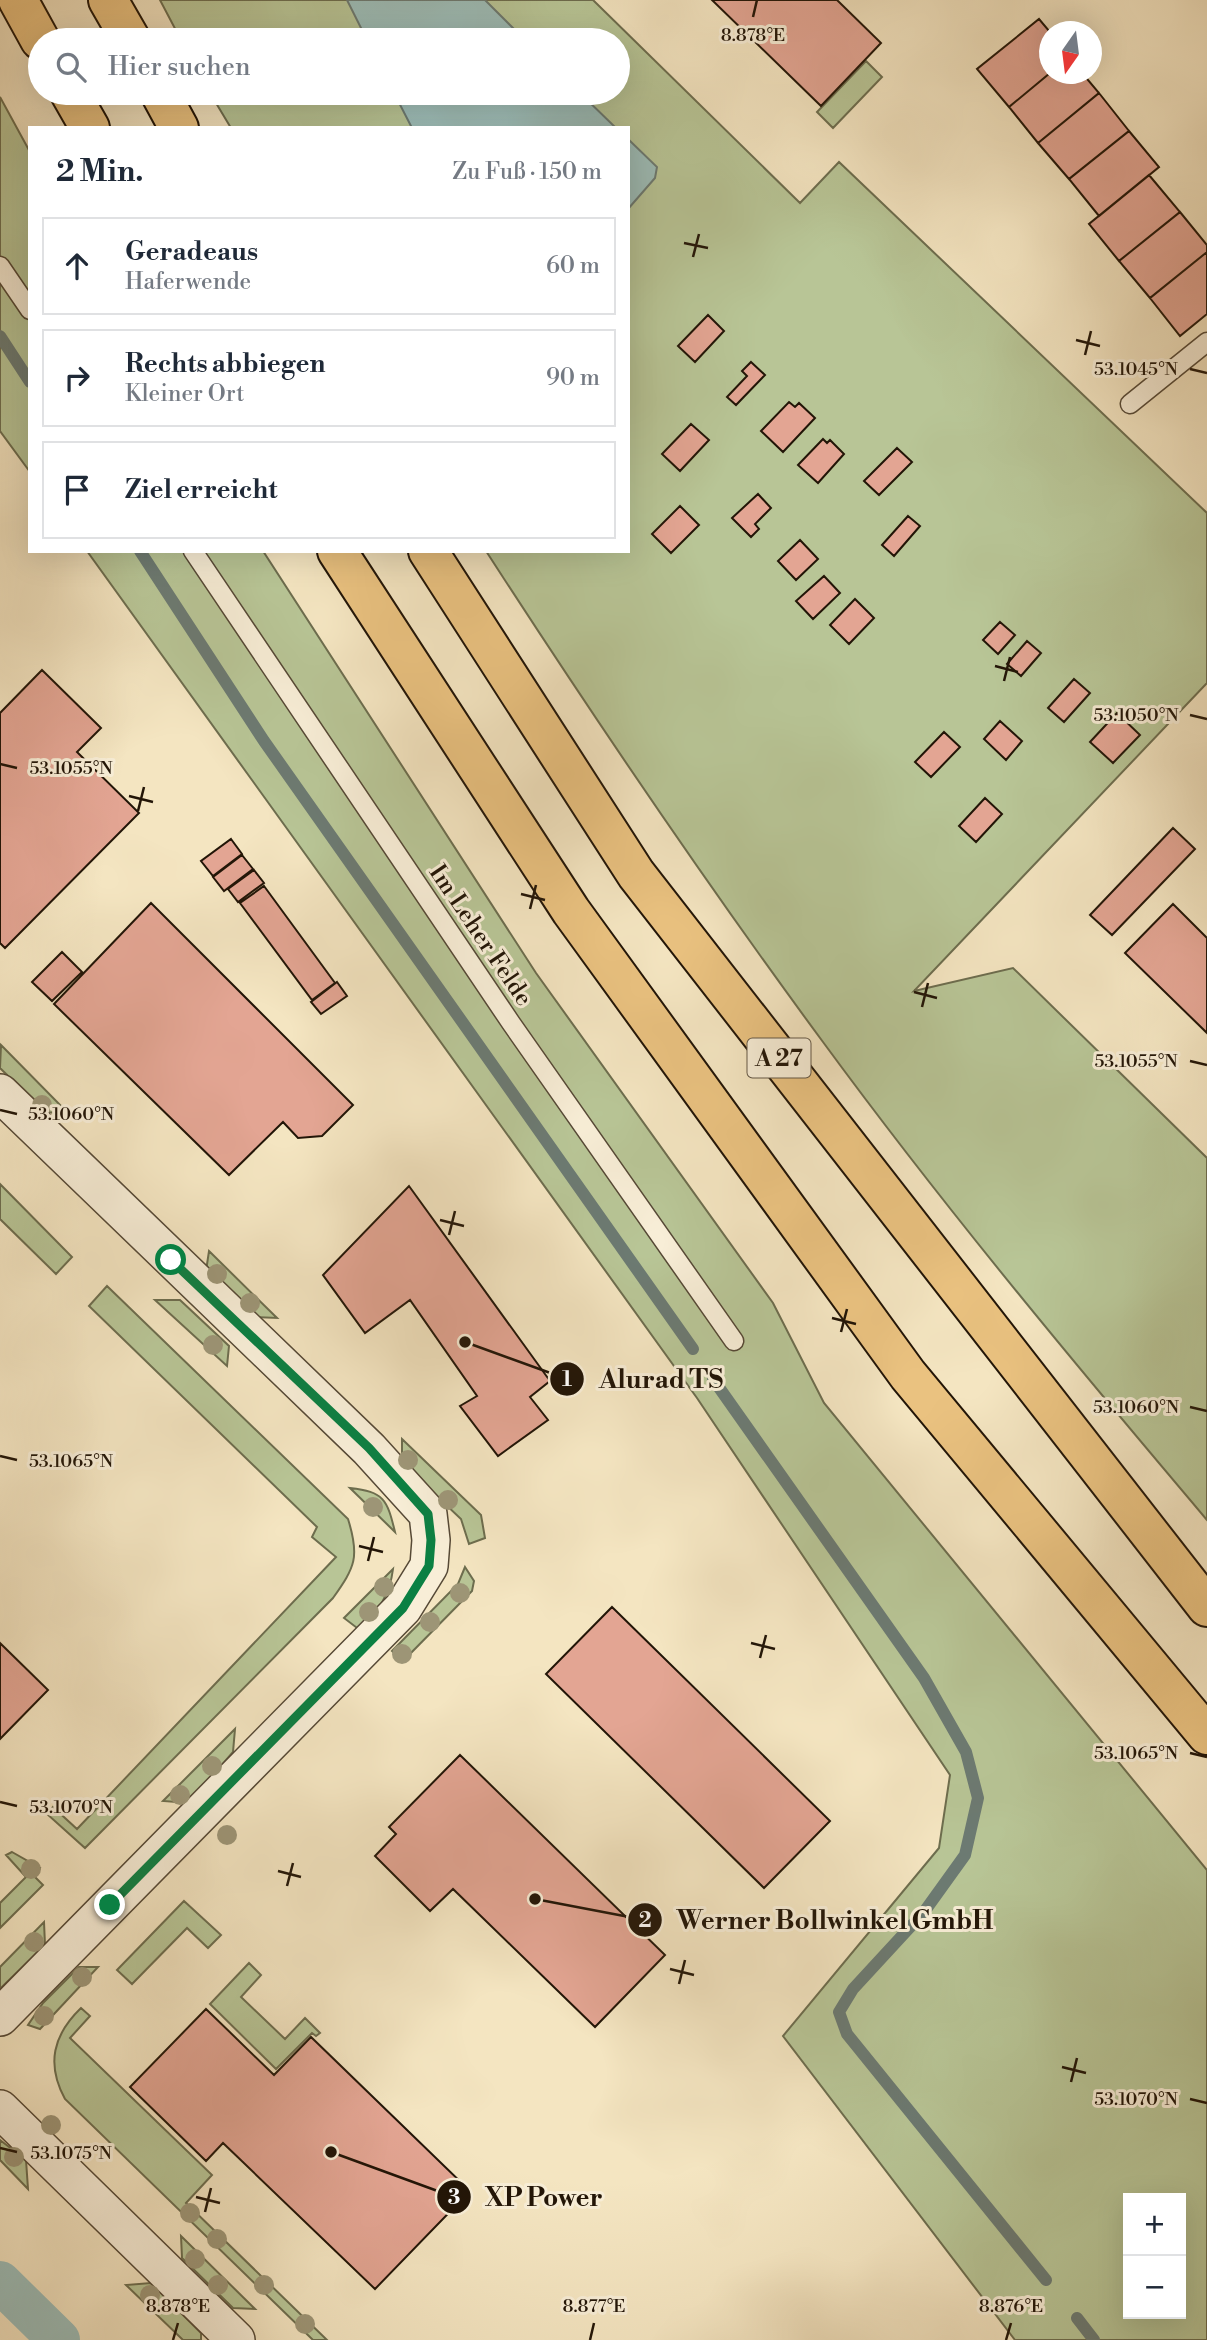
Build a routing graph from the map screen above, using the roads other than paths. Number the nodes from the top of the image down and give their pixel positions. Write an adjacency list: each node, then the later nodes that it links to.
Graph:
1 (18, 0): 3 (highway)
2 (108, 0): 4 (highway)
3 (33, 28)
4 (124, 28)
5 (77, 105): 7 (highway)
6 (167, 105): 8 (highway)
7 (89, 126)
8 (179, 126)
9 (0, 266): 10 (lane)
10 (28, 307)
11 (1207, 342): 12 (lane)
12 (1130, 404)
13 (194, 553): 17 (lane, Im Leher Felde)
14 (338, 553): 19 (highway)
15 (429, 553): 18 (highway, A 27)
16 (0, 1093): 20 (street)
17 (734, 1342)
18 (1207, 1607)
19 (1207, 1735)
20 (0, 2017)
21 (0, 2109): 22 (street)
22 (236, 2340)

